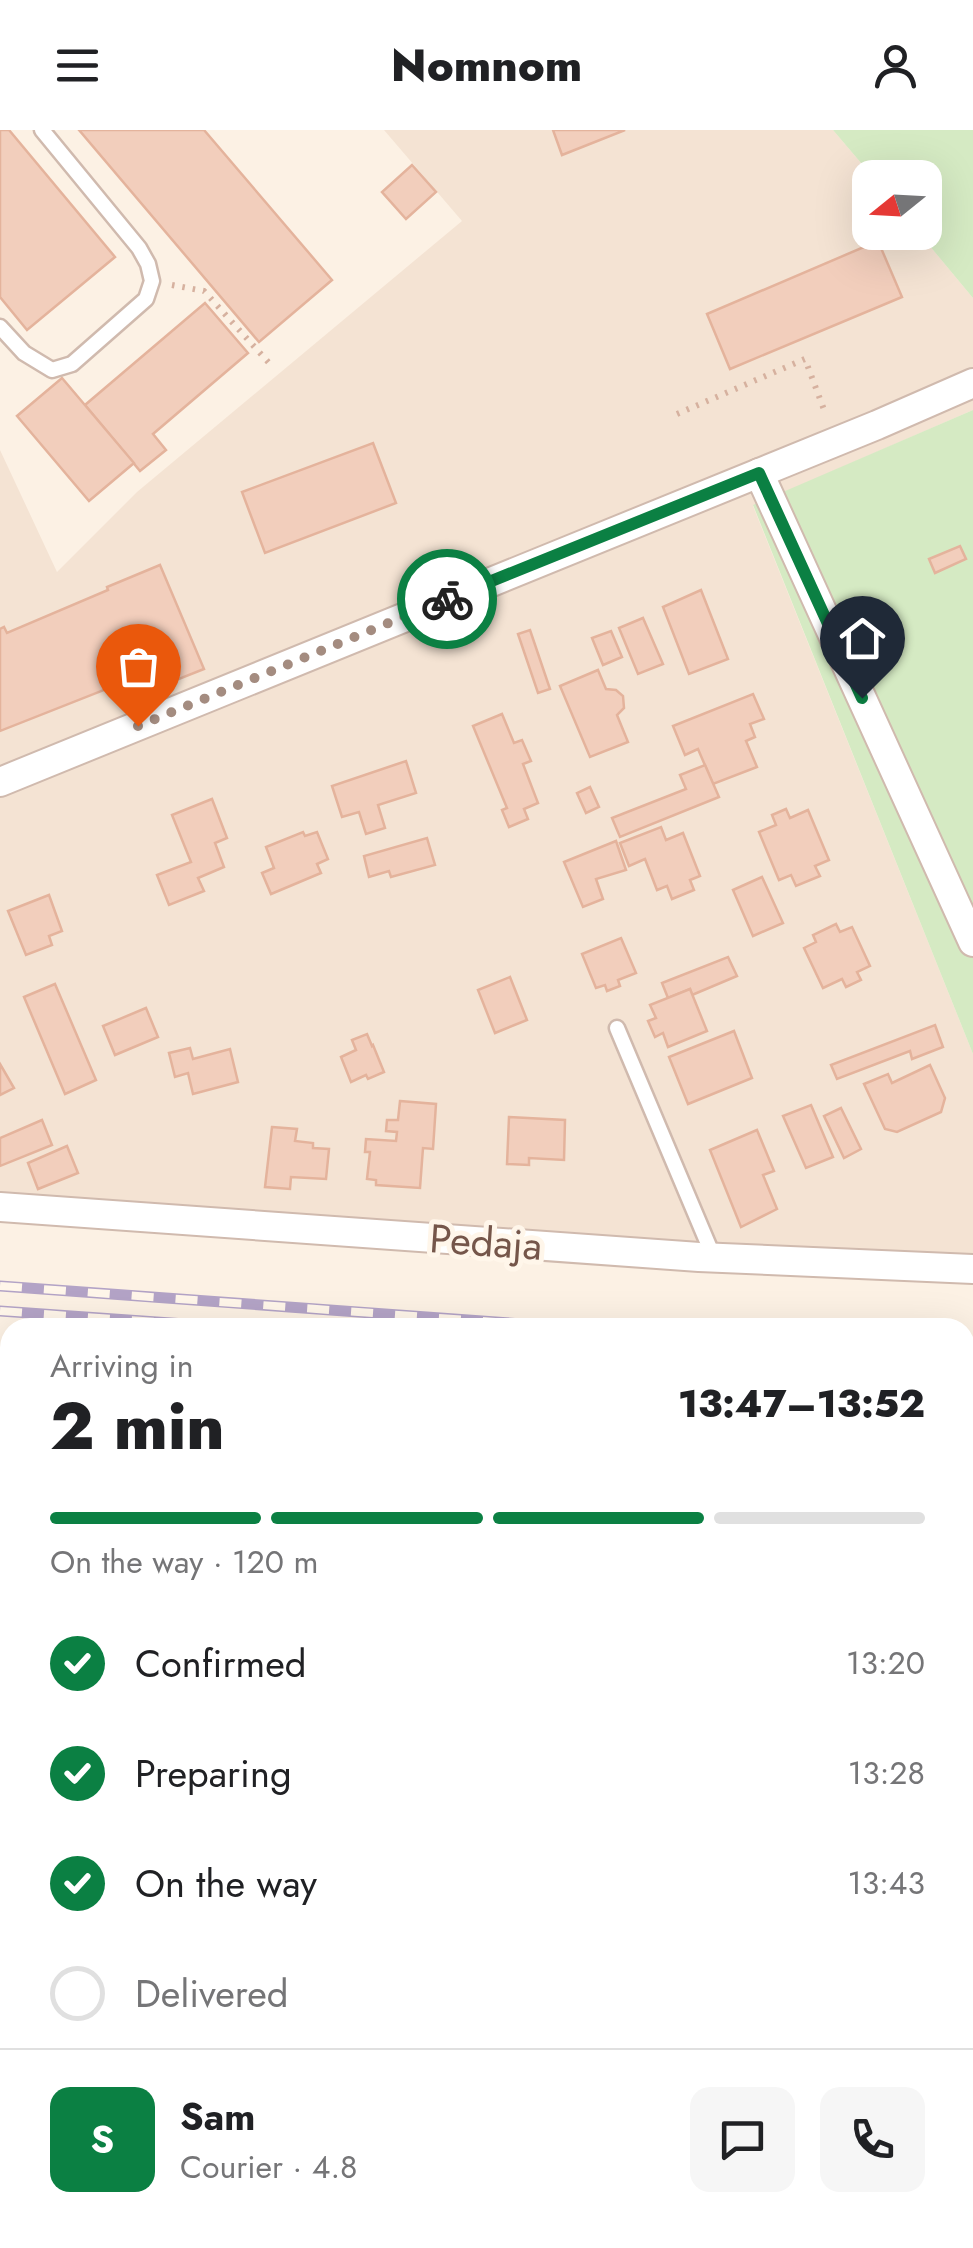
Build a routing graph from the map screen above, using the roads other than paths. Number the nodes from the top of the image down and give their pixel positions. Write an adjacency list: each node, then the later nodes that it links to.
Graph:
1 (42, 130): 2 (lane)
2 (0, 327)
3 (973, 383): 4 (street)
4 (759, 473): 5 (street); 6 (street)
5 (0, 782)
6 (973, 942)
7 (617, 1028): 9 (lane)
8 (0, 1208): 9 (street, Pedaja)
9 (714, 1258): 10 (street, Pedaja)
10 (973, 1269)

